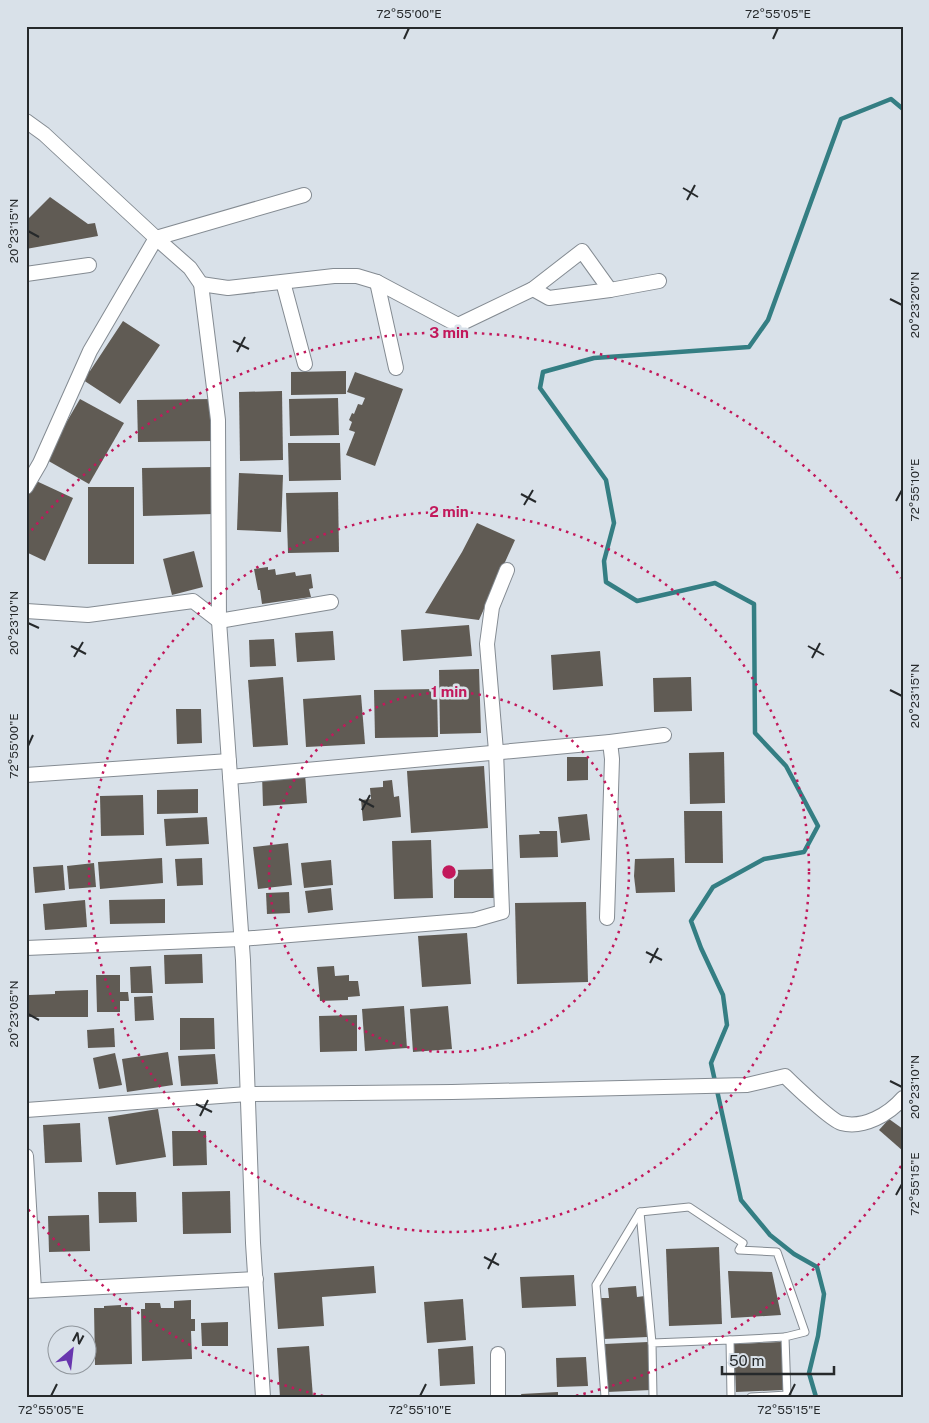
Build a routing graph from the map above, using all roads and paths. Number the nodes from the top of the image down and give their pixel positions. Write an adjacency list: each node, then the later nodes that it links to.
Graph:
1 (26, 121): 3 (street)
2 (304, 195): 3 (street)
3 (156, 238): 9 (street); 14 (street)
4 (89, 265): 5 (street)
5 (26, 274)
6 (659, 281): 11 (street)
7 (283, 282): 8 (street); 9 (street); 12 (street)
8 (376, 282): 10 (street); 13 (street)
9 (201, 284): 18 (street)
10 (533, 289): 11 (street); 11 (street)
11 (610, 290)
12 (304, 364)
13 (396, 368)
14 (26, 487)
15 (507, 570): 21 (street)
16 (331, 602): 18 (street)
17 (26, 611): 18 (street)
18 (218, 620): 22 (street)
19 (664, 735): 20 (street)
20 (610, 742): 21 (street); 25 (street)
21 (496, 751): 24 (street); 26 (street)
22 (229, 760): 23 (street); 24 (street)
23 (26, 775)
24 (230, 777): 26 (street)
25 (607, 918)
26 (241, 939): 27 (street); 28 (street)
27 (26, 948)
28 (248, 1094): 29 (street); 30 (street); 33 (street)
29 (903, 1098)
30 (26, 1110)
31 (26, 1156): 34 (street)
32 (640, 1212): 35 (lane); 37 (lane); 41 (lane)
33 (256, 1279): 34 (street); 39 (street)
34 (30, 1290)
35 (785, 1337): 36 (lane); 44 (lane)
36 (730, 1340): 37 (lane); 43 (lane)
37 (652, 1344): 42 (lane)
38 (498, 1354): 40 (street)
39 (263, 1397)
40 (498, 1397)
41 (605, 1397)
42 (653, 1397)
43 (731, 1397)
44 (750, 1397)

